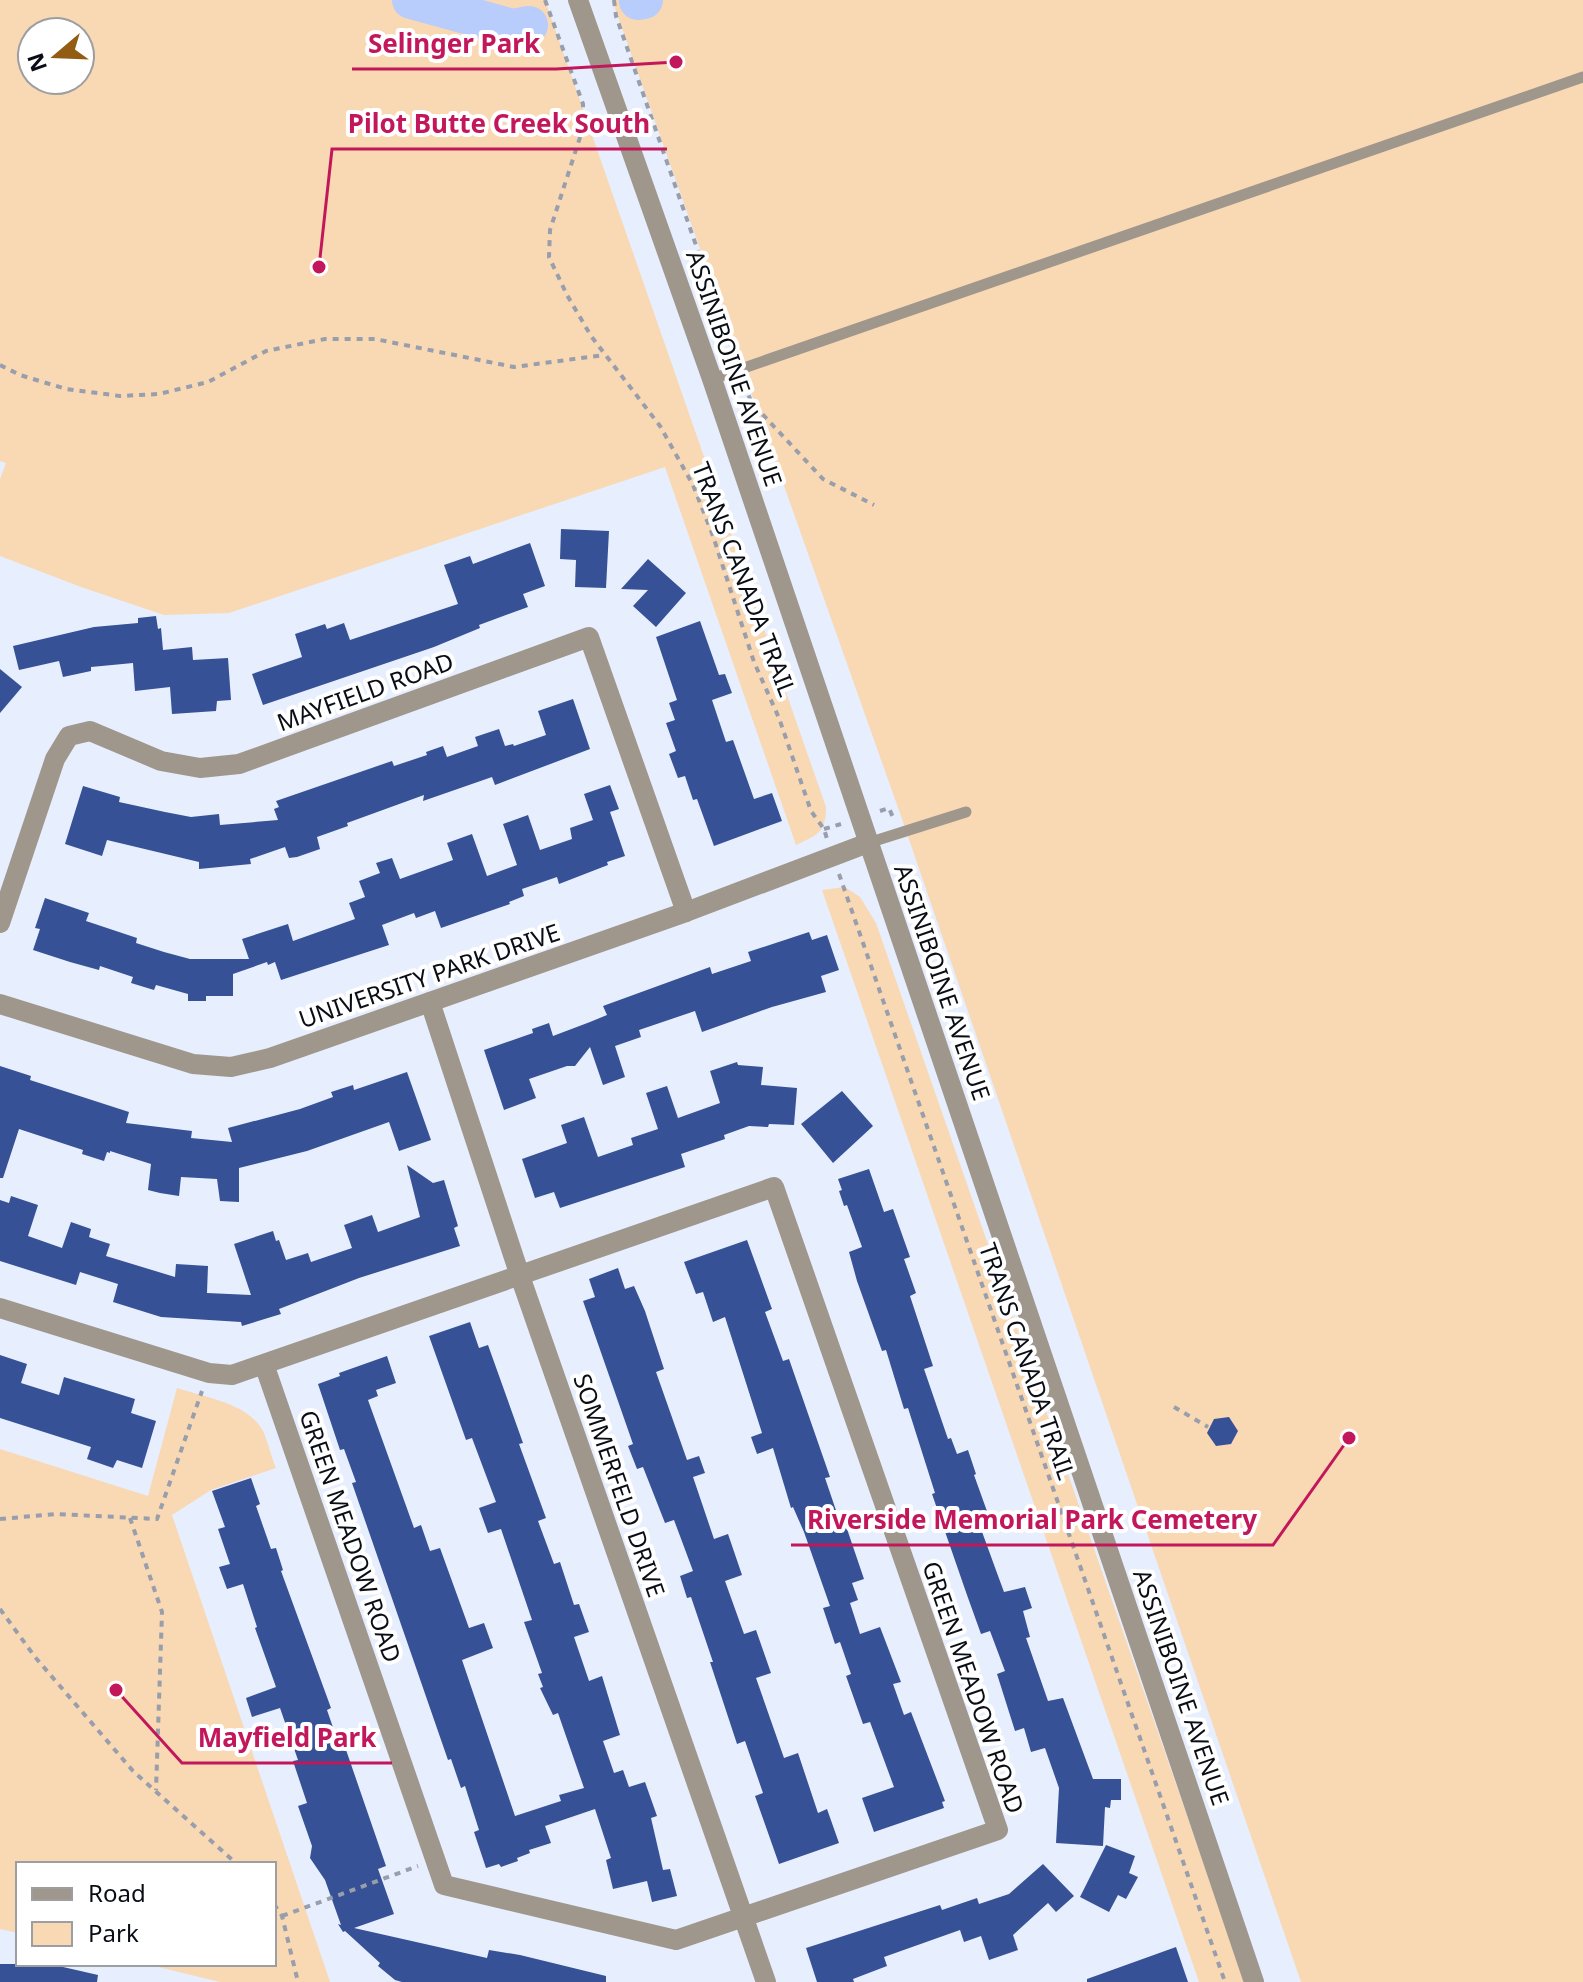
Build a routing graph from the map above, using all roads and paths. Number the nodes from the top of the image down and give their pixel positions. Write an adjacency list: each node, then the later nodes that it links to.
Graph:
1 (545, 0): 5 (path, TRANS CANADA TRAIL)
2 (578, 0): 8 (street, ASSINIBOINE AVENUE)
3 (614, 0): 7 (path)
4 (1583, 77): 7 (lane)
5 (604, 355): 6 (path); 11 (path, TRANS CANADA TRAIL)
6 (0, 365)
7 (739, 369): 8 (lane); 9 (path)
8 (712, 379): 12 (street, ASSINIBOINE AVENUE)
9 (874, 505)
10 (966, 812): 12 (lane)
11 (824, 829)
12 (868, 843): 14 (street, UNIVERSITY PARK DRIVE); 36 (street, ASSINIBOINE AVENUE)
13 (844, 889): 35 (path, TRANS CANADA TRAIL)
14 (686, 912): 15 (street, MAYFIELD ROAD); 16 (street, UNIVERSITY PARK DRIVE)
15 (0, 923)
16 (430, 1002): 17 (street, UNIVERSITY PARK DRIVE); 18 (street, SOMMERFELD DRIVE)
17 (0, 1004)
18 (520, 1276): 20 (street, GREEN MEADOW ROAD); 32 (street, SOMMERFELD DRIVE); 32 (street, GREEN MEADOW ROAD)
19 (0, 1308): 21 (street, GREEN MEADOW ROAD)
20 (264, 1364): 21 (street, GREEN MEADOW ROAD); 28 (street, GREEN MEADOW ROAD)
21 (209, 1373): 24 (path)
22 (1174, 1407): 23 (path)
23 (1206, 1426)
24 (130, 1518): 25 (path); 27 (path)
25 (0, 1519)
26 (0, 1609): 27 (path)
27 (156, 1790): 29 (path)
28 (435, 1860): 31 (path); 32 (street, GREEN MEADOW ROAD)
29 (235, 1862)
30 (276, 1907): 31 (path)
31 (282, 1916): 33 (path)
32 (744, 1917): 34 (street, SOMMERFELD DRIVE)
33 (298, 1982)
34 (766, 1982)
35 (1225, 1982)
36 (1254, 1982)

